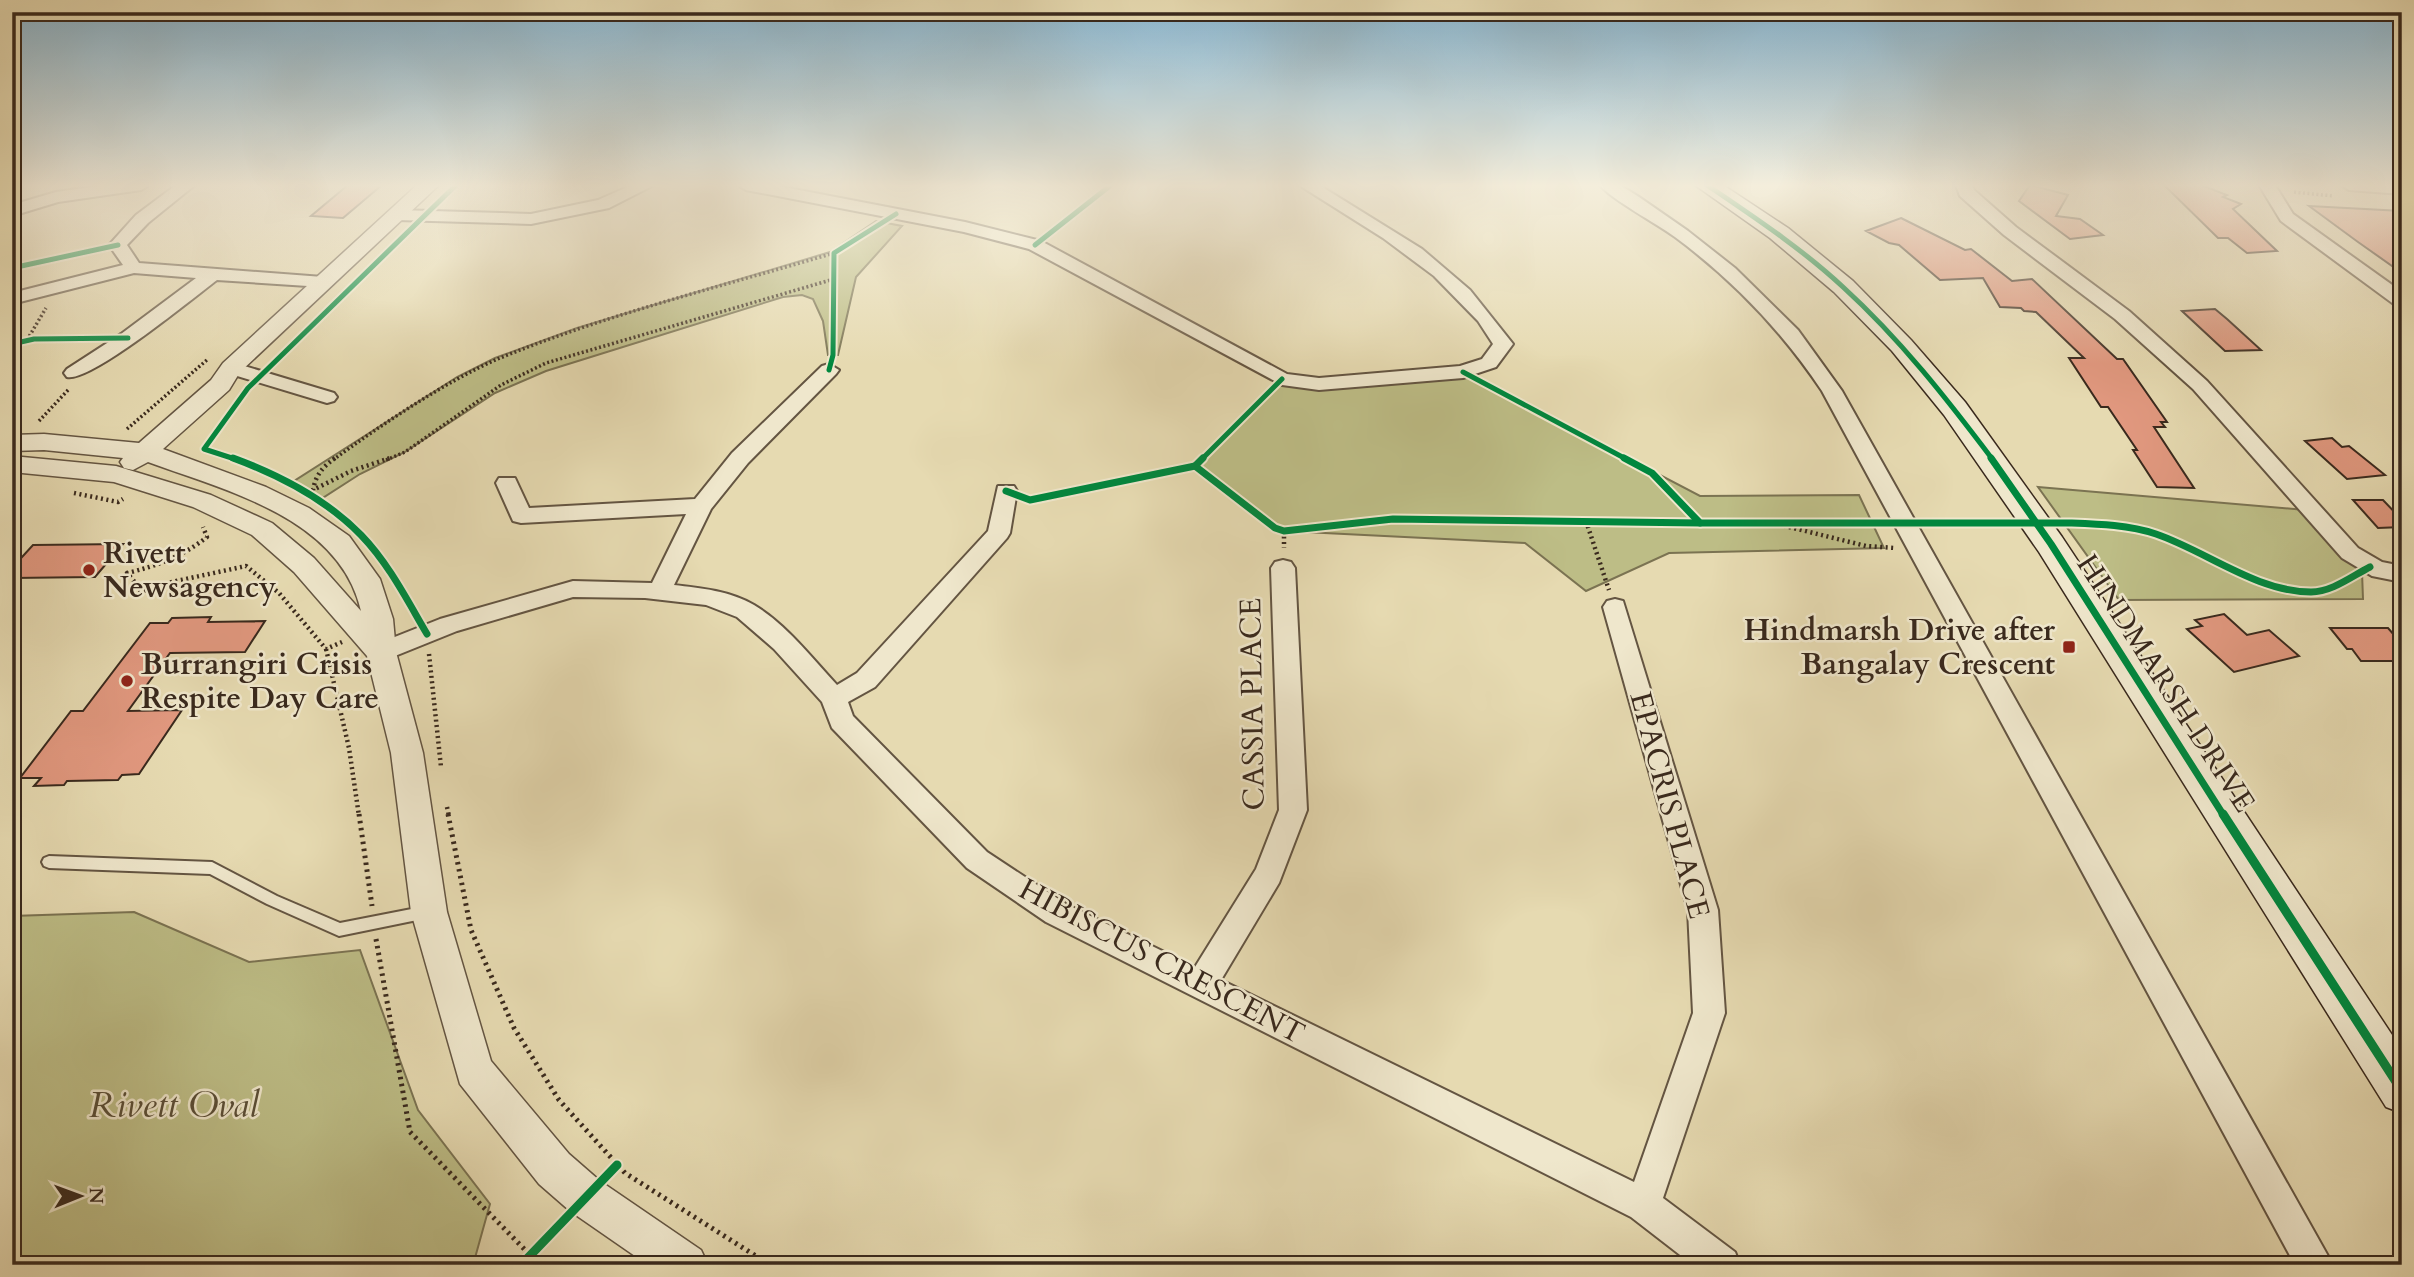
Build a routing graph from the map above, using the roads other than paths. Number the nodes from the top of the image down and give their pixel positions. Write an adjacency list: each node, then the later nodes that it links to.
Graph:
1 (118, 245): 9 (street)
2 (364, 245): 11 (street)
3 (1034, 245): 4 (street)
4 (1406, 245)
5 (1696, 245): 36 (street)
6 (1793, 245): 32 (main road, HINDMARSH DRIVE)
7 (2028, 245): 24 (street)
8 (2322, 245): 13 (street)
9 (134, 268): 10 (street); 12 (street)
10 (213, 274): 11 (street); 16 (street)
11 (323, 282): 14 (street)
12 (12, 299)
13 (2402, 301)
14 (231, 368): 17 (street); 19 (street)
15 (829, 370): 22 (street)
16 (74, 373)
17 (327, 397)
18 (14, 450): 19 (street)
19 (124, 468): 27 (street); 27 (street)
20 (507, 483): 22 (street)
21 (1006, 491): 28 (street)
22 (701, 506): 25 (street)
23 (1283, 568): 31 (street, CASSIA PLACE)
24 (2402, 574)
25 (659, 592): 27 (street, HIBISCUS CRESCENT); 28 (street, HIBISCUS CRESCENT)
26 (1615, 607): 33 (street, EPACRIS PLACE)
27 (372, 642): 30 (street)
28 (834, 698): 31 (street, HIBISCUS CRESCENT)
29 (48, 862): 30 (lane)
30 (429, 912): 34 (street)
31 (1201, 985): 33 (street, HIBISCUS CRESCENT)
32 (2402, 1091)
33 (1643, 1205): 35 (street, HIBISCUS CRESCENT)
34 (686, 1265)
35 (1721, 1265)
36 (2315, 1265)

